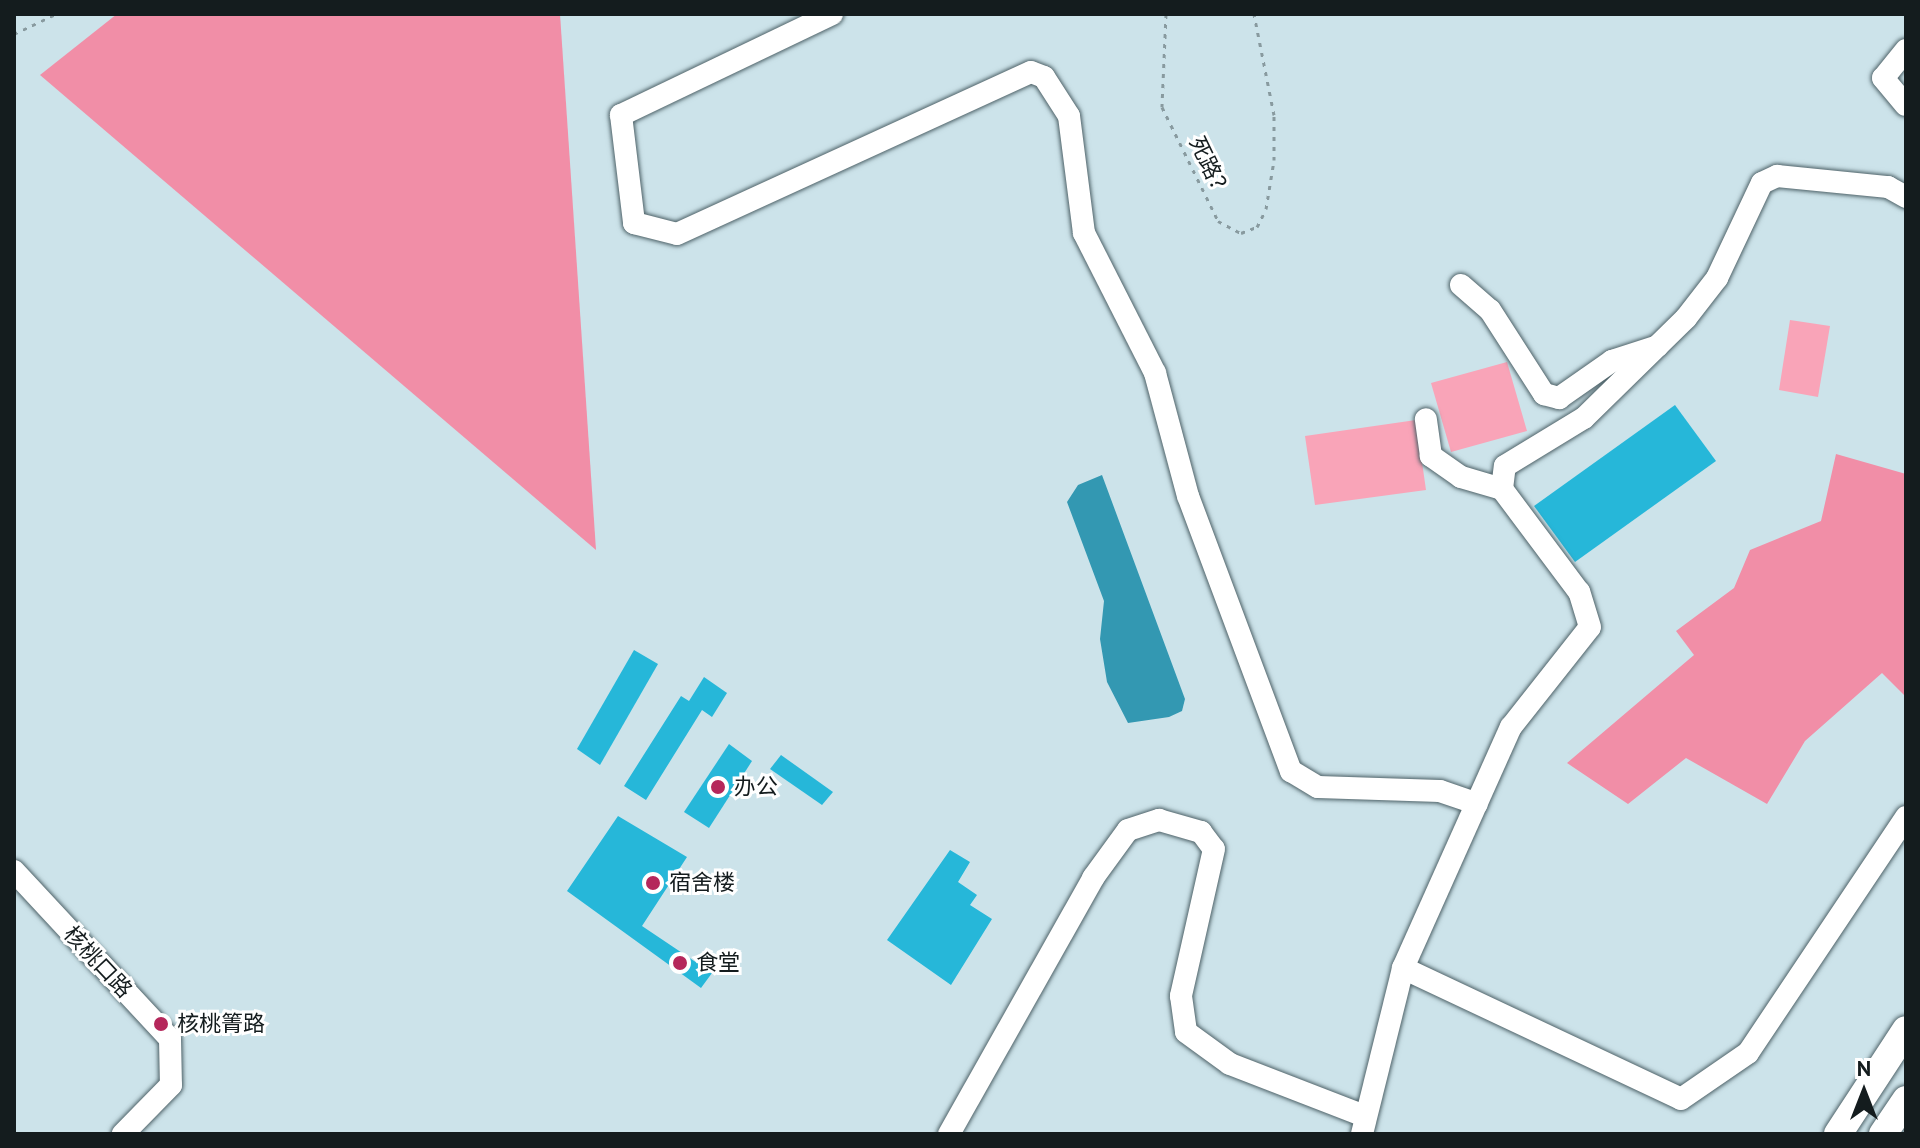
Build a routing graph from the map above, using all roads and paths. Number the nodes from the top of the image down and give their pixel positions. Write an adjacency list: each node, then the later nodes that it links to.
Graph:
1 (56, 14): 5 (path)
2 (832, 14): 13 (street)
3 (1166, 14): 4 (path, 死路？)
4 (1254, 14)
5 (14, 34)
6 (1906, 50): 7 (street)
7 (1906, 105)
8 (1906, 197): 10 (street)
9 (1461, 285): 10 (street)
10 (1663, 344): 12 (street)
11 (1426, 419): 12 (street)
12 (1502, 489): 13 (street)
13 (1477, 804): 16 (street)
14 (1906, 817): 16 (street)
15 (14, 871): 20 (street, 核桃口路)
16 (1403, 968): 19 (street)
17 (1906, 1030): 22 (main road)
18 (1906, 1100): 23 (main road)
19 (1363, 1125): 21 (street)
20 (123, 1134)
21 (949, 1134)
22 (1838, 1134)
23 (1883, 1134)

